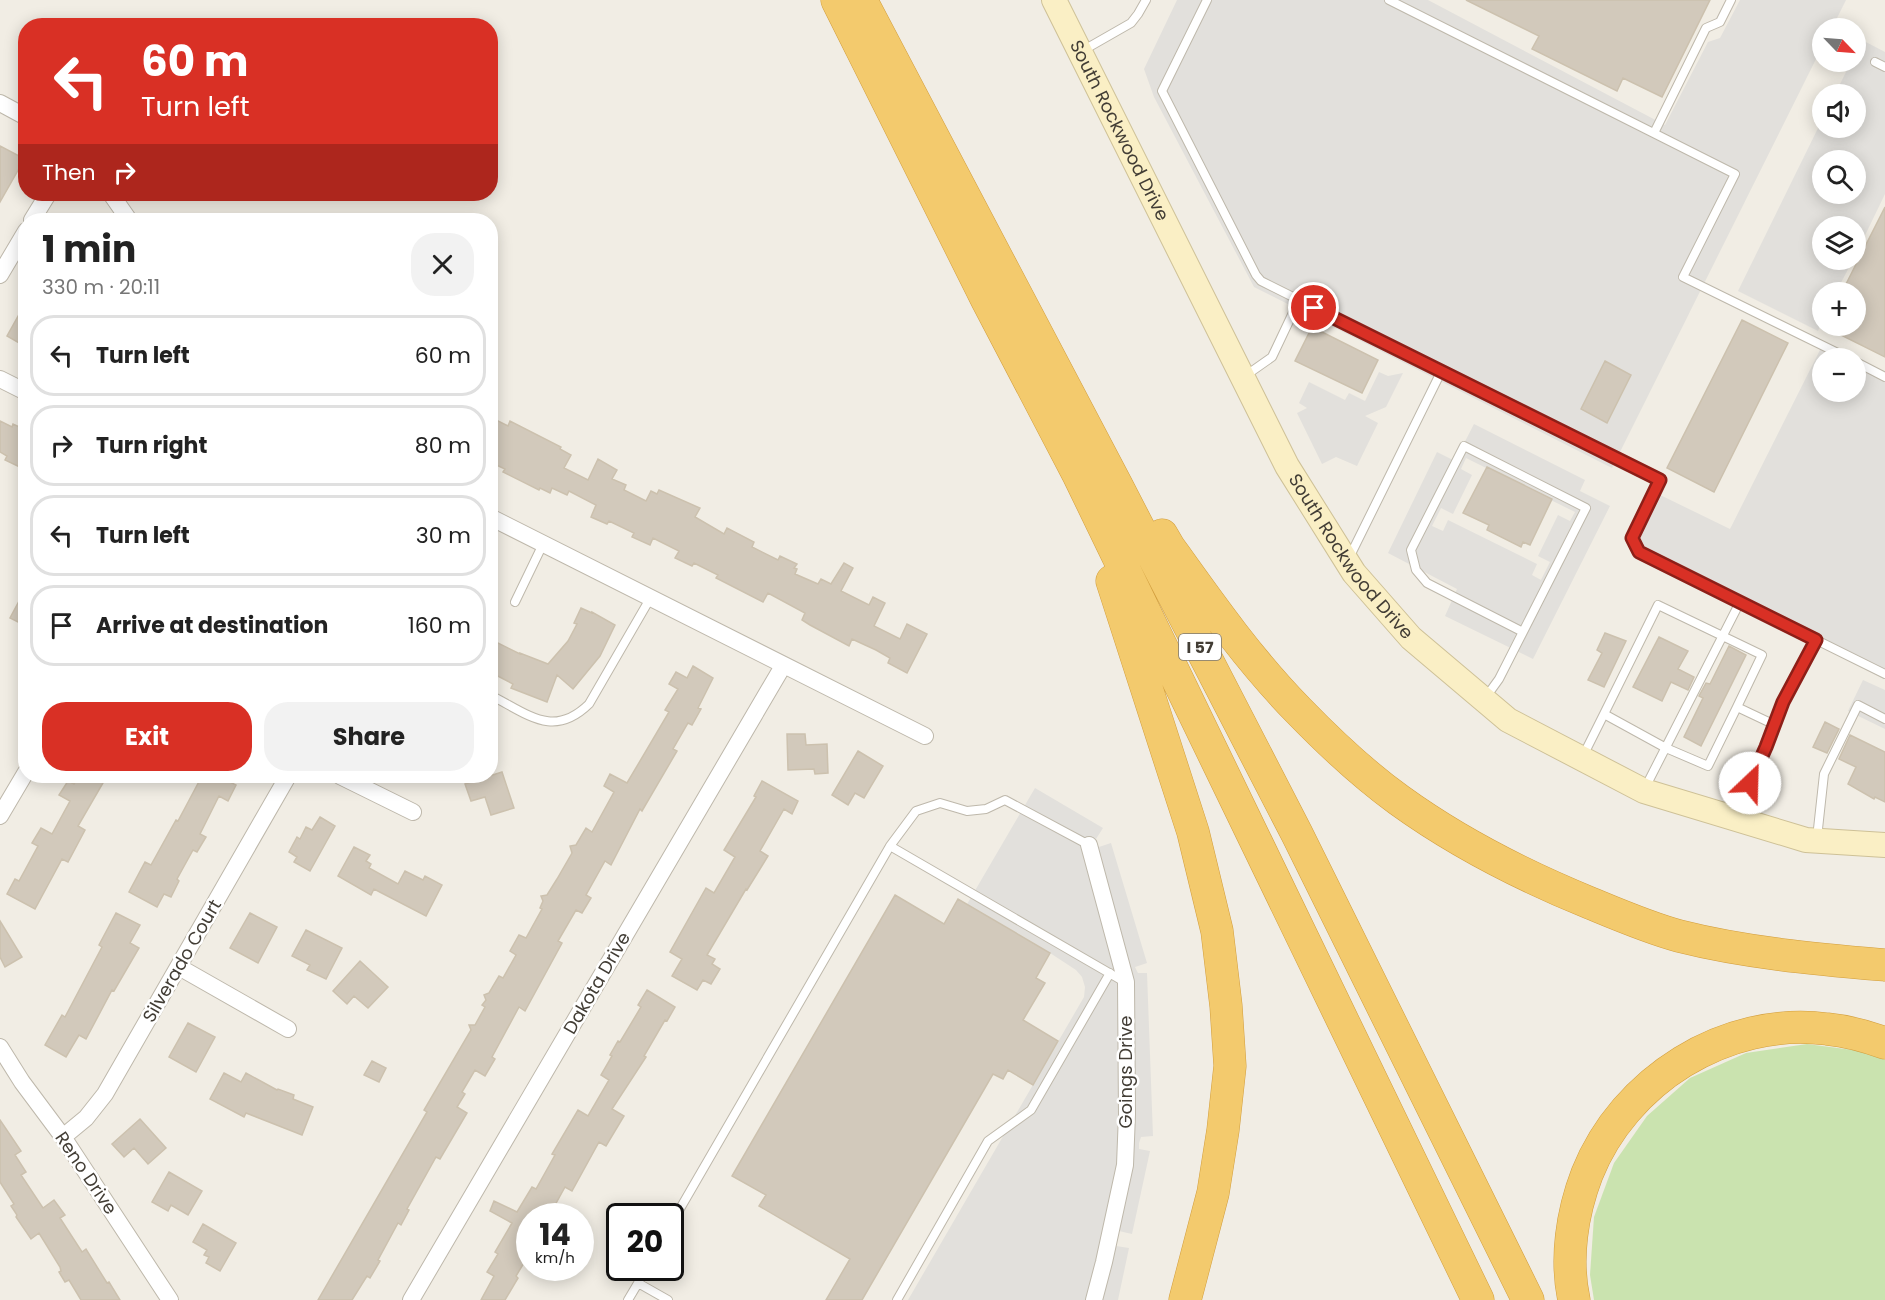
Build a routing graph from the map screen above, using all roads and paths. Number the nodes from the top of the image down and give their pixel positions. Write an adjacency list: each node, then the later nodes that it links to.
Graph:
1 (837, 0): 25 (highway, I 57)
2 (861, 0): 13 (highway, I 57)
3 (1054, 0): 8 (main road, South Rockwood Drive)
4 (1146, 0): 8 (lane)
5 (1207, 0): 17 (lane)
6 (1389, 0): 14 (lane)
7 (1731, 0): 14 (lane)
8 (1080, 53): 21 (main road, South Rockwood Drive)
9 (1875, 62): 10 (lane)
10 (1885, 67)
11 (0, 104): 12 (street)
12 (18, 113)
13 (924, 117): 57 (highway); 75 (highway, I 57)
14 (1654, 133): 18 (lane)
15 (18, 245): 16 (street)
16 (0, 275)
17 (1299, 300): 20 (lane); 21 (lane)
18 (1828, 348)
19 (1866, 367): 22 (lane)
20 (1441, 372): 28 (lane); 31 (lane)
21 (1243, 377): 28 (main road, South Rockwood Drive)
22 (1885, 377)
23 (0, 379): 24 (street)
24 (18, 388)
25 (1078, 474): 73 (highway); 74 (highway, I 57)
26 (498, 521): 27 (street)
27 (543, 544): 29 (street); 30 (lane)
28 (1347, 562): 38 (main road, South Rockwood Drive)
29 (651, 597): 35 (street); 37 (lane)
30 (515, 602)
31 (1740, 602): 33 (lane); 34 (lane)
32 (1523, 632): 32 (lane); 38 (lane)
33 (1723, 635): 39 (lane); 40 (lane); 44 (lane)
34 (1816, 640): 36 (lane); 42 (lane)
35 (783, 666): 43 (street); 68 (street, Dakota Drive)
36 (1885, 674)
37 (498, 699)
38 (1484, 700): 45 (main road, South Rockwood Drive)
39 (1737, 707): 42 (lane); 44 (lane)
40 (1604, 714): 44 (lane); 45 (lane)
41 (1885, 719): 53 (lane)
42 (1775, 725): 52 (lane)
43 (925, 736)
44 (1665, 748): 49 (lane)
45 (1581, 759): 49 (main road, South Rockwood Drive)
46 (20, 783): 51 (street)
47 (284, 783): 58 (street, Silverado Court)
48 (354, 783): 50 (street)
49 (1644, 791): 52 (main road, South Rockwood Drive)
50 (413, 812)
51 (0, 816)
52 (1734, 818): 53 (main road, South Rockwood Drive)
53 (1817, 841): 55 (main road, South Rockwood Drive)
54 (1089, 845): 56 (lane); 60 (street, Goings Drive)
55 (1885, 845)
56 (890, 846): 59 (lane); 65 (lane)
57 (1885, 964)
58 (179, 967): 61 (street); 64 (street, Silverado Court)
59 (1110, 973): 60 (lane); 71 (lane)
60 (1126, 982): 72 (street, Goings Drive)
61 (288, 1029)
62 (1885, 1043): 76 (highway)
63 (0, 1047): 64 (street, Reno Drive)
64 (63, 1137): 67 (street, Reno Drive)
65 (683, 1203)
66 (638, 1283): 69 (lane); 70 (lane)
67 (170, 1300)
68 (411, 1300)
69 (628, 1300)
70 (668, 1300)
71 (897, 1300)
72 (1094, 1300)
73 (1185, 1300)
74 (1479, 1300)
75 (1528, 1300)
76 (1574, 1300)

